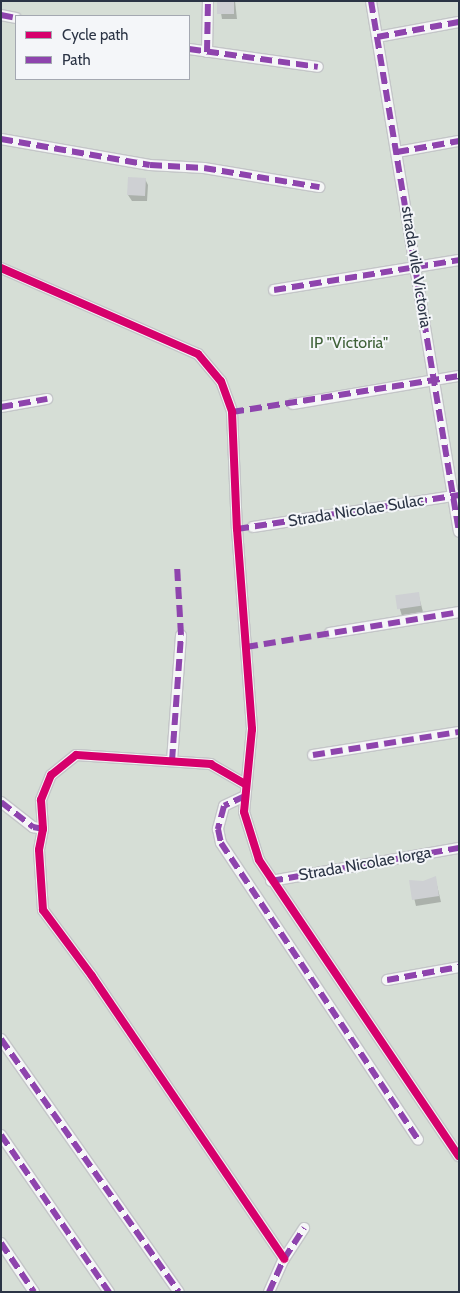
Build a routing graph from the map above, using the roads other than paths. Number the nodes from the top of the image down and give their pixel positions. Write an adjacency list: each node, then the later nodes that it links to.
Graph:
1 (208, 1): 8 (street)
2 (371, 1): 6 (street, strada vile Victoria)
3 (1, 15): 4 (street)
4 (15, 18)
5 (459, 22): 6 (street)
6 (377, 37): 12 (street, strada vile Victoria)
7 (190, 49): 8 (street)
8 (206, 52): 9 (street)
9 (318, 67)
10 (1, 139): 13 (street)
11 (459, 141): 12 (street)
12 (397, 152): 15 (street, strada vile Victoria)
13 (319, 187)
14 (459, 260): 15 (street)
15 (415, 267): 17 (street); 19 (street, strada vile Victoria)
16 (1, 268): 32 (street)
17 (274, 290)
18 (459, 376): 19 (street)
19 (435, 380): 21 (street); 23 (street, strada vile Victoria)
20 (47, 399): 22 (street)
21 (293, 404)
22 (1, 407)
23 (456, 496): 24 (street, Strada Nicolae Sulac); 25 (street, strada vile Victoria)
24 (253, 527)
25 (459, 532)
26 (459, 612): 27 (street)
27 (330, 633)
28 (181, 634): 31 (street)
29 (459, 732): 30 (street)
30 (313, 755)
31 (172, 761): 32 (street); 35 (street)
32 (245, 784): 33 (street)
33 (245, 796): 37 (street); 42 (street)
34 (1, 802): 35 (street)
35 (43, 830): 46 (street)
36 (459, 848): 37 (street, Strada Nicolae Iorga)
37 (271, 881): 43 (street)
38 (459, 967): 39 (street)
39 (387, 980)
40 (1, 1039): 49 (street)
41 (1, 1135): 48 (street)
42 (418, 1140)
43 (459, 1156)
44 (304, 1228): 46 (street)
45 (1, 1244): 47 (street)
46 (284, 1259): 50 (street)
47 (34, 1292)
48 (109, 1292)
49 (179, 1292)
50 (268, 1292)

